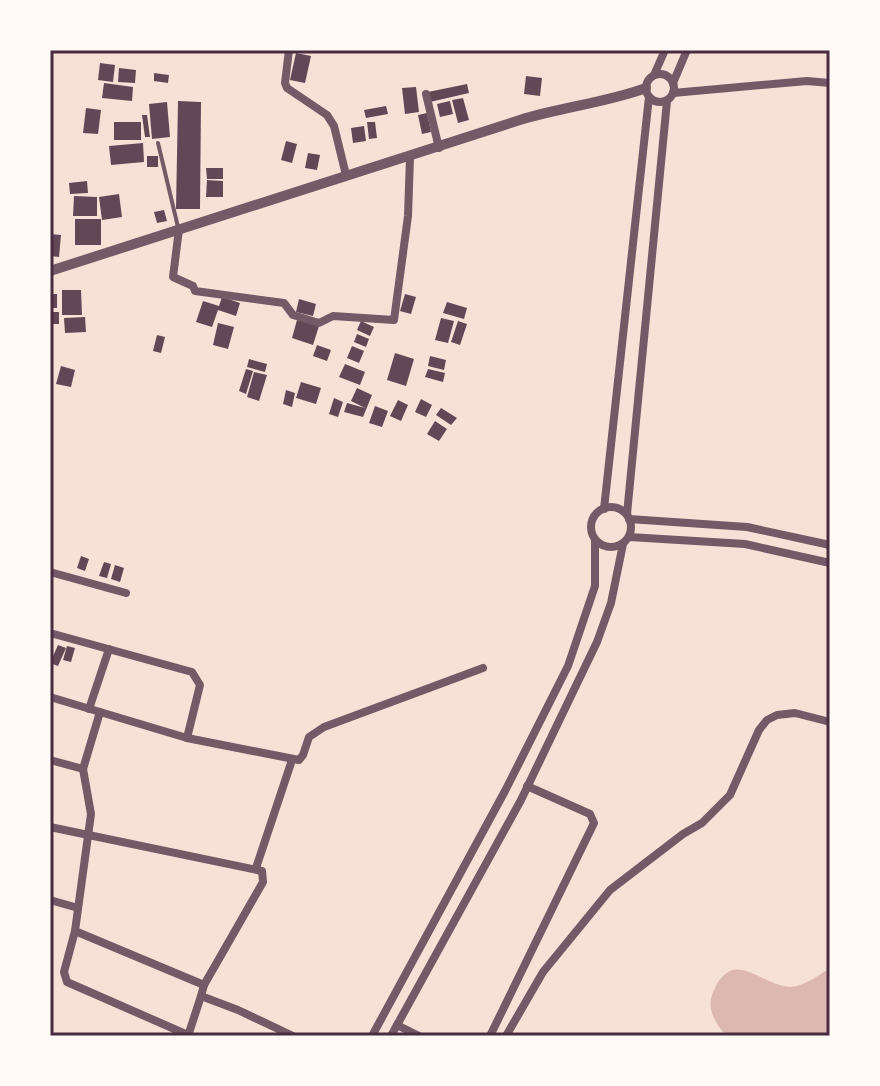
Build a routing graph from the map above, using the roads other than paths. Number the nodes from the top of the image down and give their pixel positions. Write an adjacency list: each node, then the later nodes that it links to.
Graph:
1 (289, 50): 12 (street)
2 (665, 50): 4 (street)
3 (687, 50): 6 (street)
4 (654, 75): 6 (street); 7 (street)
5 (830, 83): 6 (street)
6 (671, 92): 7 (street); 16 (street)
7 (648, 93): 10 (street); 15 (street)
8 (426, 94): 10 (street)
9 (158, 143): 13 (lane)
10 (439, 148): 11 (street)
11 (410, 157): 12 (street); 13 (street)
12 (346, 175): 13 (street)
13 (179, 229): 14 (street)
14 (50, 271)
15 (604, 509): 16 (street); 17 (street)
16 (628, 516): 18 (street); 19 (street)
17 (595, 540): 18 (street); 35 (street)
18 (626, 540): 20 (street); 34 (street)
19 (828, 545): 20 (street)
20 (828, 563)
21 (50, 572): 22 (street)
22 (126, 593)
23 (50, 633): 24 (street)
24 (109, 649): 27 (street); 30 (street)
25 (483, 668): 32 (street)
26 (50, 697): 27 (street)
27 (89, 709): 28 (street)
28 (100, 712): 30 (street); 33 (street)
29 (830, 722): 52 (street)
30 (187, 738): 32 (street)
31 (50, 760): 33 (street)
32 (292, 760): 39 (street)
33 (83, 769): 38 (street)
34 (527, 786): 36 (street); 51 (street)
35 (505, 791): 36 (street); 48 (street)
36 (521, 800): 45 (street)
37 (50, 827): 38 (street)
38 (89, 835): 39 (street); 41 (street)
39 (256, 868): 43 (street)
40 (50, 900): 41 (street)
41 (78, 908): 42 (street)
42 (75, 931): 43 (street); 46 (street)
43 (204, 985): 44 (street)
44 (201, 996): 46 (street); 47 (street)
45 (397, 1025): 49 (street); 50 (street)
46 (188, 1036)
47 (293, 1036)
48 (372, 1036)
49 (391, 1036)
50 (419, 1036)
51 (490, 1036)
52 (506, 1036)

